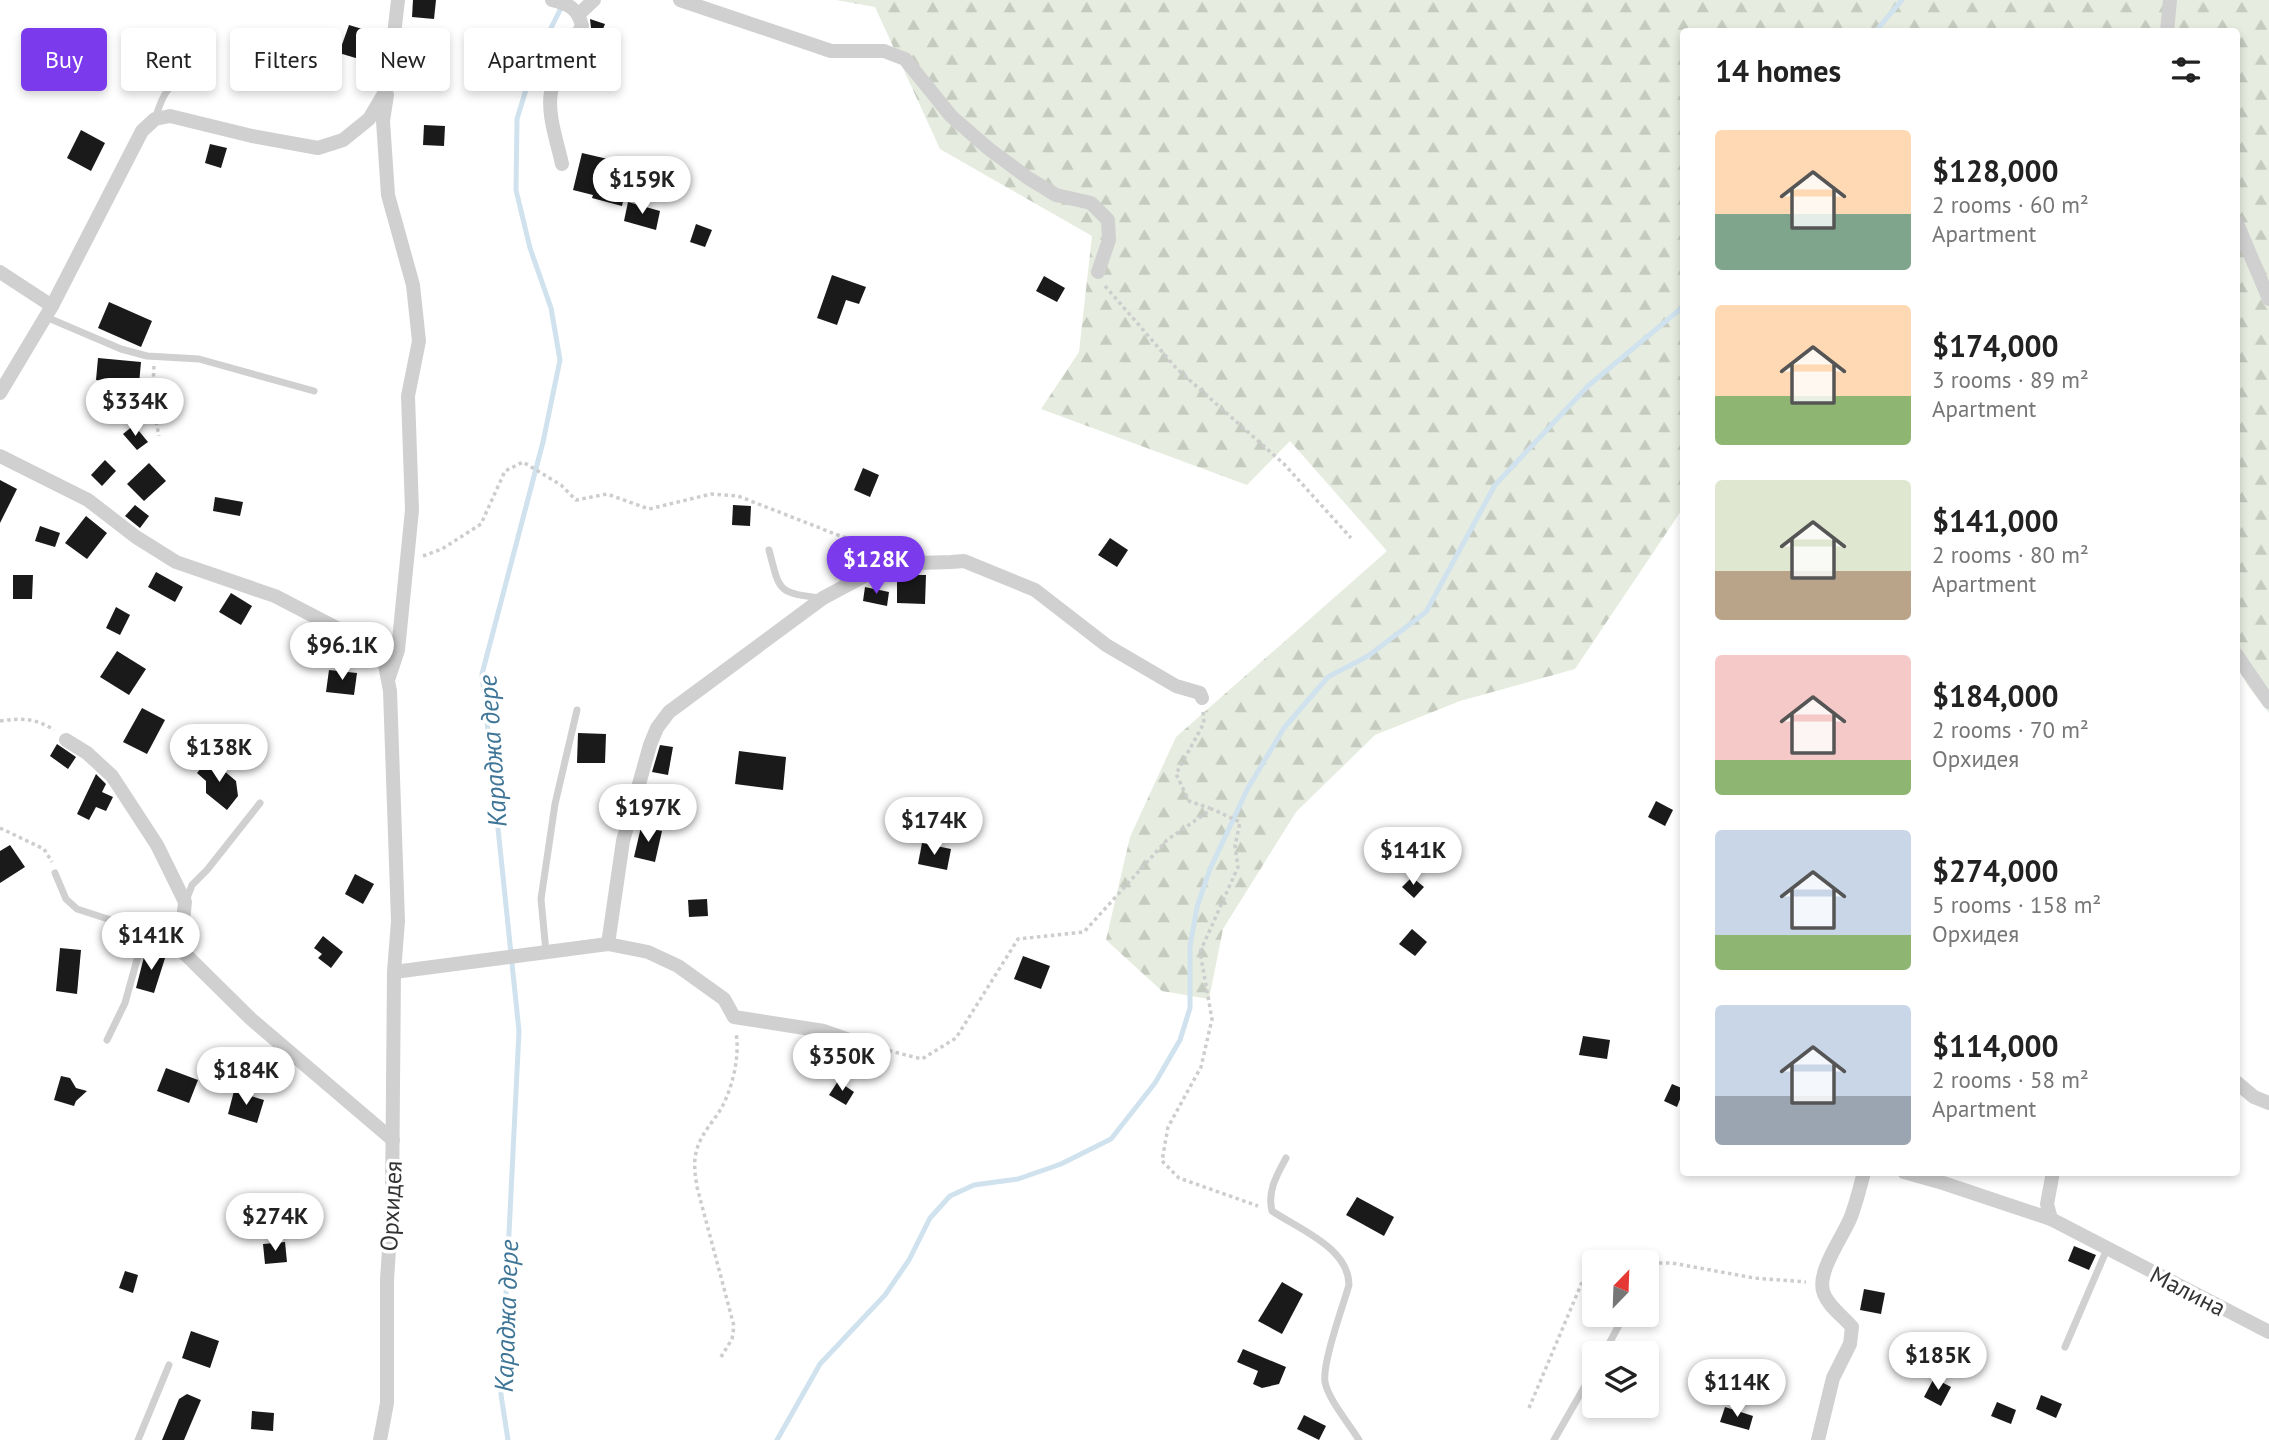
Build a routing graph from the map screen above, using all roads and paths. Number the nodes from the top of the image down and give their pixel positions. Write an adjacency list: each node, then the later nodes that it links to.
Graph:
1 (398, 0): 6 (street)
2 (594, 0): 5 (street)
3 (680, 0): 15 (street)
4 (2170, 0): 7 (street)
5 (564, 5): 12 (street)
6 (395, 28)
7 (2167, 28)
8 (167, 91): 11 (lane)
9 (386, 91): 11 (street)
10 (387, 91): 26 (street)
11 (155, 120): 17 (street)
12 (562, 164)
13 (2240, 230): 16 (street)
14 (0, 272): 17 (street)
15 (1098, 272): 23 (path)
16 (2269, 299)
17 (49, 311): 18 (lane); 20 (street)
18 (147, 356): 19 (lane); 21 (path)
19 (314, 391)
20 (0, 393)
21 (159, 436)
22 (0, 456): 29 (street)
23 (1350, 538)
24 (769, 550): 27 (lane)
25 (906, 552): 26 (path)
26 (407, 561): 29 (street)
27 (823, 598): 30 (street); 41 (street)
28 (2240, 660): 31 (street)
29 (389, 677): 44 (street, Орхидея)
30 (1202, 698): 36 (path)
31 (2269, 702)
32 (576, 710): 43 (lane)
33 (0, 722): 34 (path)
34 (66, 740): 39 (street)
35 (260, 803): 39 (lane)
36 (1212, 808): 47 (path); 55 (path)
37 (0, 828): 38 (path)
38 (55, 873): 40 (lane)
39 (185, 902): 42 (street)
40 (145, 931): 42 (lane); 46 (lane)
41 (608, 944): 43 (street); 45 (street)
42 (180, 949): 50 (street)
43 (546, 952): 44 (street)
44 (394, 972): 50 (street, Орхидея)
45 (734, 1017): 47 (street); 63 (path)
46 (107, 1040)
47 (867, 1046)
48 (2240, 1085): 49 (street)
49 (2269, 1103)
50 (393, 1140): 68 (street, Орхидея)
51 (1286, 1157): 55 (lane)
52 (1864, 1176): 60 (street)
53 (1920, 1176): 56 (street)
54 (2052, 1176): 56 (street)
55 (1272, 1211): 69 (lane)
56 (2051, 1219): 57 (street, Малина)
57 (2108, 1249): 61 (street, Малина); 62 (lane)
58 (1659, 1263): 60 (path)
59 (1582, 1282): 66 (path)
60 (1821, 1284): 71 (street)
61 (2269, 1332)
62 (2065, 1348)
63 (721, 1357)
64 (169, 1365): 67 (lane)
65 (1582, 1391): 70 (lane)
66 (1529, 1408)
67 (138, 1440)
68 (380, 1440)
69 (1359, 1440)
70 (1554, 1440)
71 (1818, 1440)

